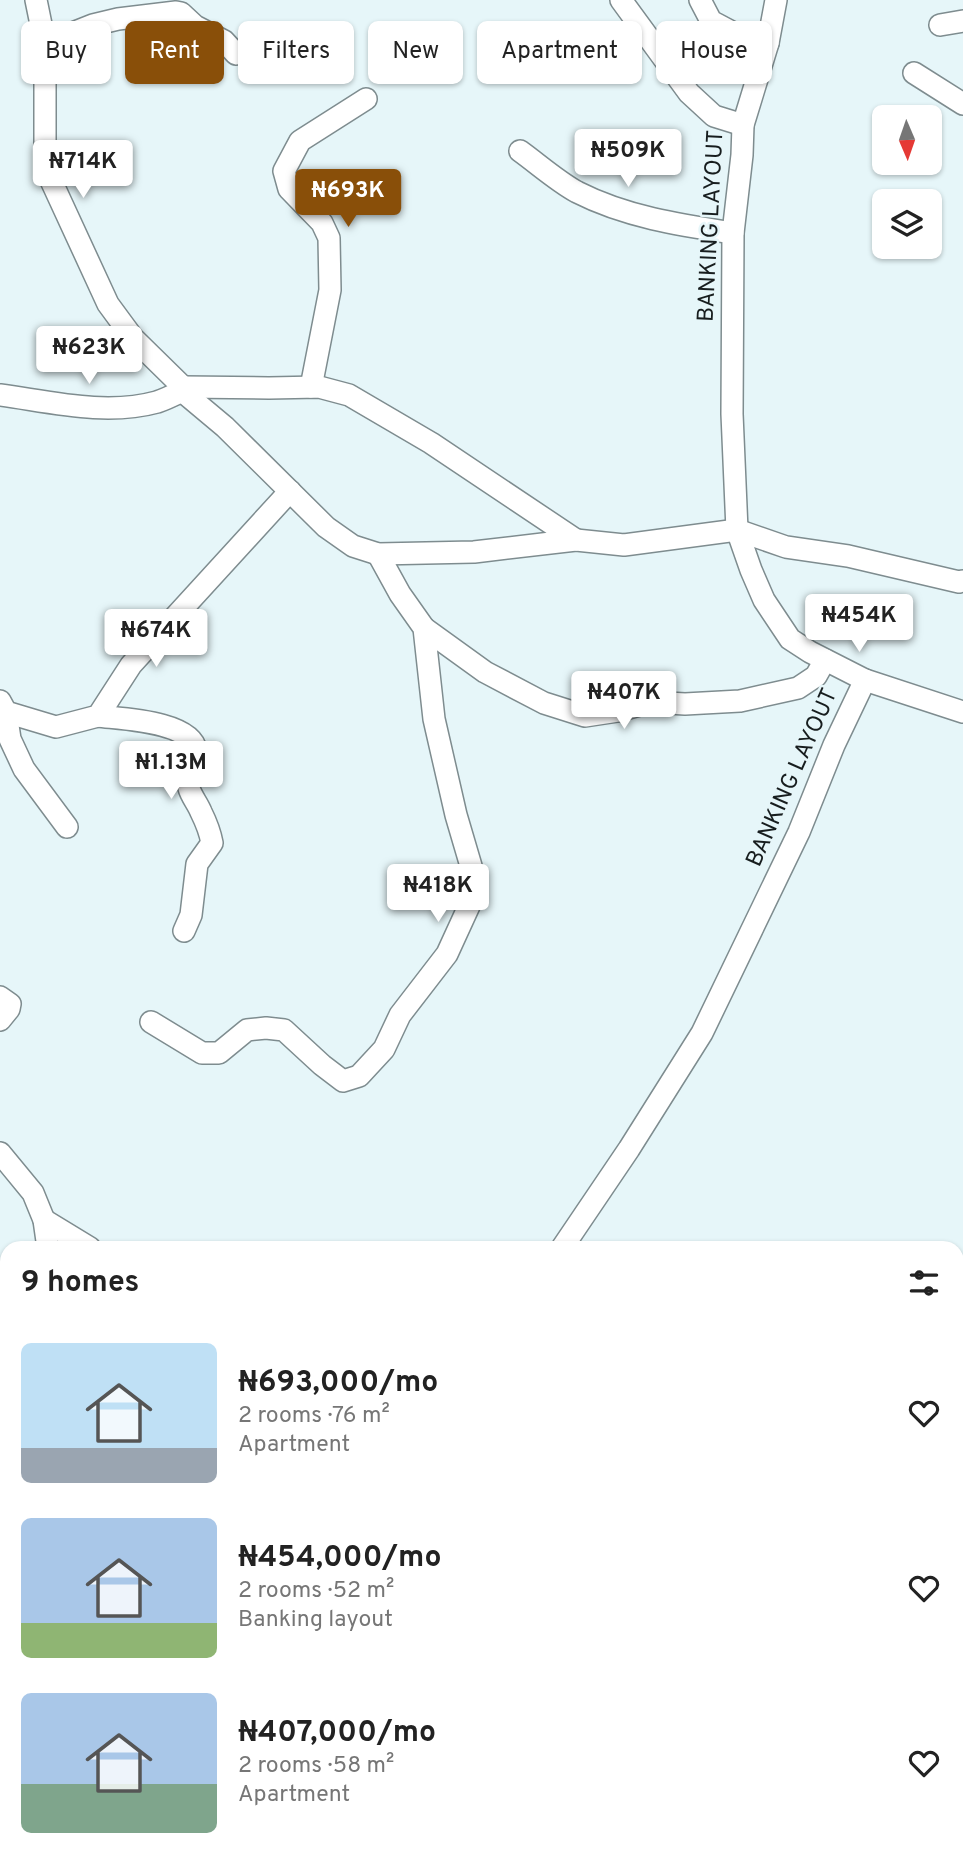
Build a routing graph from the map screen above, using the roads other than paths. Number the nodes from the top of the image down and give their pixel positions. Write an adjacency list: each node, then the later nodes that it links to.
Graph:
1 (36, 0): 5 (street)
2 (621, 0): 17 (street)
3 (700, 0): 7 (street)
4 (776, 0): 9 (street, BANKING LAYOUT)
5 (40, 21)
6 (110, 21): 11 (street)
7 (711, 21)
8 (963, 21): 10 (street)
9 (772, 22)
10 (940, 25)
11 (236, 54)
12 (914, 74): 16 (street)
13 (45, 84): 21 (street)
14 (756, 84): 17 (street, BANKING LAYOUT)
15 (366, 99): 20 (street)
16 (963, 104)
17 (743, 125): 19 (street, BANKING LAYOUT)
18 (520, 151): 19 (street)
19 (733, 233): 24 (street, BANKING LAYOUT)
20 (311, 387): 21 (street); 25 (street)
21 (182, 389): 22 (street); 23 (street)
22 (0, 395)
23 (290, 492): 26 (street); 33 (street)
24 (737, 530): 25 (street); 27 (street); 29 (street, BANKING LAYOUT)
25 (576, 540): 26 (street)
26 (378, 554): 28 (street)
27 (963, 581)
28 (424, 628): 29 (street); 38 (street)
29 (825, 660): 30 (street, BANKING LAYOUT)
30 (865, 680): 32 (street); 43 (street, BANKING LAYOUT)
31 (3, 706): 33 (street); 34 (street)
32 (963, 712)
33 (98, 716): 35 (street)
34 (68, 827)
35 (184, 931)
36 (0, 997): 37 (street)
37 (0, 1020)
38 (151, 1022)
39 (0, 1153): 40 (street)
40 (44, 1220): 41 (street); 42 (street)
41 (47, 1241)
42 (78, 1241)
43 (567, 1241)

